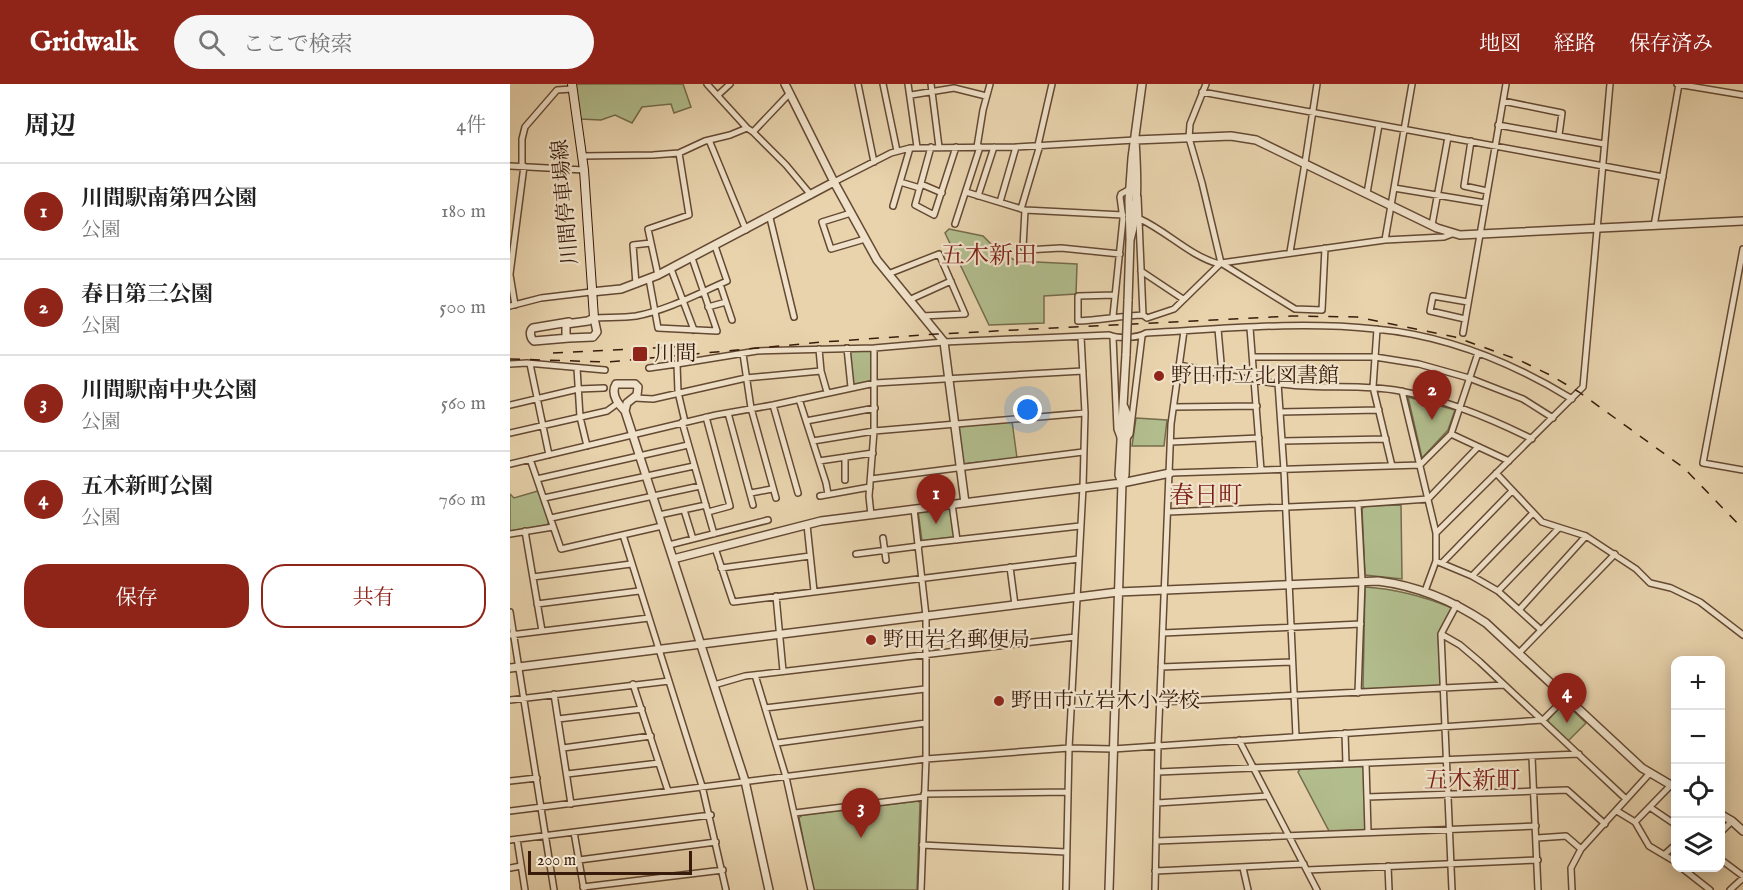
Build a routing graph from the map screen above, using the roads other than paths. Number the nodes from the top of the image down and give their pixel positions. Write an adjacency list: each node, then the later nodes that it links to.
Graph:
1 (707, 84): 22 (street)
2 (730, 84): 22 (street)
3 (785, 84): 21 (street)
4 (858, 84): 52 (street)
5 (883, 84): 49 (street)
6 (908, 84): 23 (street)
7 (931, 84): 19 (street)
8 (990, 84): 25 (street)
9 (1052, 84): 40 (street)
10 (1142, 84): 37 (street)
11 (1206, 84): 20 (street)
12 (1317, 84): 27 (street)
13 (1412, 84): 31 (street)
14 (1506, 84): 26 (street)
15 (1610, 84): 39 (street)
16 (1678, 84): 24 (street); 58 (street)
17 (572, 86): 51 (main road, 川間停車場線); 56 (street)
18 (954, 86): 19 (street); 25 (street)
19 (933, 91): 23 (street); 43 (street)
20 (1203, 92): 27 (street); 35 (street)
21 (789, 94): 32 (street); 59 (street)
22 (718, 95): 30 (street)
23 (910, 95): 48 (street)
24 (1743, 95)
25 (986, 96): 45 (street)
26 (1503, 101): 29 (street); 33 (street)
27 (1312, 113): 28 (street); 53 (street)
28 (1379, 125): 31 (street); 67 (street)
29 (1498, 125): 33 (street); 41 (street)
30 (747, 128): 32 (street); 36 (street)
31 (1404, 129): 34 (street); 62 (street)
32 (753, 132): 68 (street)
33 (1559, 135): 39 (street)
34 (1448, 137): 38 (street); 69 (street)
35 (1189, 138): 37 (street); 53 (street); 98 (street)
36 (709, 140): 50 (street); 85 (street)
37 (1135, 140): 40 (street); 63 (street)
38 (1471, 141): 41 (street); 64 (street)
39 (1604, 144): 54 (street)
40 (1039, 145): 47 (street); 75 (street)
41 (1495, 146): 54 (street); 64 (street)
42 (931, 147): 43 (street); 48 (street); 61 (street)
43 (939, 147): 44 (street)
44 (956, 147): 45 (street); 66 (street)
45 (978, 147): 46 (street); 65 (street)
46 (994, 147): 47 (street); 70 (street)
47 (1016, 147): 71 (street)
48 (914, 148): 49 (street); 60 (street)
49 (897, 151): 52 (street)
50 (679, 153): 51 (street); 91 (street)
51 (582, 156): 57 (main road, 川間停車場線)
52 (874, 162): 59 (street)
53 (1305, 163): 67 (street); 95 (street)
54 (1602, 165): 58 (street); 84 (street)
55 (510, 166): 56 (street)
56 (523, 166): 57 (street); 101 (street)
57 (584, 171): 108 (main road, 川間停車場線)
58 (1663, 177): 82 (street)
59 (834, 182): 68 (street); 76 (street)
60 (900, 182): 61 (street); 74 (street)
61 (920, 186): 66 (street); 66 (street)
62 (1394, 188): 69 (street); 73 (street)
63 (1133, 190): 77 (street); 79 (street); 199 (street, bridge)
64 (1487, 191): 72 (street)
65 (966, 192): 70 (street); 81 (street)
66 (942, 193)
67 (1367, 193): 73 (street)
68 (811, 195): 78 (street)
69 (1437, 195): 72 (street); 83 (street)
70 (978, 196): 71 (street)
71 (1000, 202): 75 (street)
72 (1485, 203): 87 (street)
73 (1391, 205): 83 (street); 90 (street)
74 (893, 206)
75 (1023, 210): 77 (street); 96 (street)
76 (851, 213): 89 (street); 89 (street)
77 (1123, 215): 96 (street)
78 (770, 218): 85 (street); 122 (street)
79 (1140, 219): 98 (street); 100 (street)
80 (1743, 221): 82 (street)
81 (955, 224)
82 (1654, 226): 84 (street)
83 (1435, 227): 86 (street); 88 (street)
84 (1598, 229): 87 (street); 171 (street)
85 (746, 230): 92 (street)
86 (1452, 234): 87 (street); 88 (street)
87 (1479, 236): 115 (street)
88 (1434, 238): 90 (street)
89 (865, 239): 102 (street)
90 (1385, 240): 93 (street)
91 (651, 243): 103 (street); 106 (street)
92 (715, 246): 97 (street); 107 (street)
93 (1325, 248): 95 (street); 98 (street)
94 (1743, 249): 221 (street)
95 (1290, 252): 98 (street)
96 (1120, 254): 110 (street)
97 (692, 258): 99 (street); 109 (street)
98 (1220, 264): 111 (street)
99 (671, 269): 103 (street); 113 (street)
100 (1141, 271): 111 (street); 119 (street)
101 (510, 274): 116 (street)
102 (888, 274): 105 (street); 112 (street)
103 (658, 275): 104 (street)
104 (650, 279): 106 (street); 118 (street)
105 (951, 281): 112 (street); 120 (street)
106 (636, 284): 108 (street)
107 (720, 284): 109 (street); 114 (street)
108 (591, 292): 116 (street); 125 (main road, 川間停車場線)
109 (703, 292): 113 (street); 117 (street)
110 (1115, 294): 121 (street); 121 (street)
111 (1183, 299): 119 (street)
112 (909, 300): 120 (street)
113 (683, 301): 118 (street); 130 (street)
114 (726, 302): 117 (street); 124 (street)
115 (1468, 302): 123 (street); 123 (street)
116 (512, 306)
117 (708, 307): 130 (street)
118 (654, 312): 125 (street); 130 (street)
119 (1143, 315): 121 (street)
120 (922, 316): 137 (street)
121 (1113, 316)
122 (794, 317)
123 (1465, 319): 132 (street)
124 (732, 320)
125 (592, 321): 126 (street); 136 (street)
126 (569, 322): 136 (street); 136 (street)
127 (1250, 328): 128 (street); 129 (street); 143 (street)
128 (1218, 329): 131 (street); 154 (street)
129 (1377, 329): 141 (street); 144 (street)
130 (694, 330)
131 (1184, 331): 133 (street); 148 (street)
132 (1463, 333)
133 (1142, 336): 135 (street); 199 (street)
134 (1081, 337): 135 (street); 137 (street); 152 (street)
135 (1113, 337): 199 (street)
136 (569, 339)
137 (944, 342): 139 (street); 157 (street)
138 (847, 348): 139 (street); 140 (street); 161 (street)
139 (874, 348): 159 (street)
140 (819, 349): 142 (street); 153 (street)
141 (1478, 353): 156 (street); 171 (street)
142 (743, 354): 147 (street); 155 (street)
143 (1253, 357): 144 (street); 158 (street)
144 (1375, 357): 156 (street); 162 (street)
145 (510, 364): 146 (street)
146 (530, 364): 149 (street); 169 (street)
147 (677, 364): 150 (street); 166 (street)
148 (1179, 365): 154 (street); 177 (street)
149 (577, 368): 151 (street); 164 (street)
150 (649, 368)
151 (605, 370)
152 (1083, 370): 157 (street); 182 (street)
153 (821, 371): 155 (street); 167 (street)
154 (1222, 374): 158 (street)
155 (746, 378): 166 (street); 178 (street)
156 (1469, 378): 176 (street); 187 (street)
157 (950, 380): 159 (street); 190 (street)
158 (1256, 381): 160 (street); 175 (street)
159 (875, 383): 161 (street); 179 (street)
160 (1278, 383): 162 (street); 183 (street)
161 (851, 387): 167 (street)
162 (1373, 387): 165 (street); 180 (street)
163 (604, 388): 164 (street)
164 (578, 389): 169 (street); 185 (street)
165 (1402, 391): 176 (street); 215 (street)
166 (678, 392): 168 (street); 189 (street)
167 (827, 393): 170 (street)
168 (635, 398): 172 (street); 181 (street)
169 (536, 399): 173 (street); 191 (street)
170 (799, 399): 174 (street); 188 (street)
171 (1572, 399): 187 (street)
172 (618, 403): 181 (street); 185 (street)
173 (510, 405)
174 (772, 405): 178 (street); 235 (street)
175 (1257, 406): 177 (street); 196 (street)
176 (1460, 406): 194 (street); 198 (street)
177 (1174, 407): 201 (street)
178 (751, 408): 184 (street); 232 (street)
179 (875, 408): 188 (street); 192 (street)
180 (1379, 410): 183 (street); 197 (street)
181 (625, 411): 195 (street)
182 (1085, 412): 190 (street); 206 (street)
183 (1280, 412): 202 (street)
184 (728, 413): 186 (street); 234 (street)
185 (580, 417): 191 (street); 204 (street)
186 (706, 417): 189 (street); 247 (street)
187 (1554, 418): 198 (street)
188 (806, 421): 200 (street)
189 (684, 422): 195 (street); 203 (street)
190 (955, 424): 192 (street); 218 (street)
191 (542, 426): 193 (street); 208 (street)
192 (874, 431): 200 (street); 207 (street)
193 (510, 433)
194 (1451, 434): 205 (street); 215 (street)
195 (632, 435): 204 (street); 209 (street)
196 (1259, 438): 201 (street); 219 (street)
197 (1386, 439): 202 (street); 217 (street)
198 (1533, 439): 213 (street)
199 (1123, 440): 228 (street)
200 (813, 441): 212 (street)
201 (1171, 441): 222 (street)
202 (1282, 441): 220 (street)
203 (688, 445): 209 (street); 216 (street)
204 (587, 446): 208 (street)
205 (1478, 447): 213 (street); 241 (street)
206 (1083, 452): 218 (street); 231 (street)
207 (873, 453): 210 (street); 226 (street)
208 (549, 455): 211 (street)
209 (639, 457): 224 (street); 225 (street)
210 (845, 457): 212 (street); 227 (street)
211 (530, 459): 214 (street); 225 (street)
212 (819, 461): 236 (street)
213 (1509, 461): 223 (street)
214 (510, 464)
215 (1420, 465): 217 (street); 241 (street)
216 (694, 466): 224 (street); 229 (street)
217 (1392, 466): 220 (street)
218 (961, 467): 226 (street); 242 (street)
219 (1261, 470): 220 (street); 222 (street)
220 (1284, 470): 246 (street)
221 (1743, 470)
222 (1170, 473): 228 (street); 250 (street)
223 (1496, 473): 233 (street); 262 (street)
224 (646, 476): 237 (street); 239 (street)
225 (537, 479): 239 (street)
226 (871, 479): 230 (street)
227 (845, 480)
228 (1122, 483): 231 (street); 295 (street)
229 (700, 486): 237 (street); 247 (street)
230 (870, 487): 236 (street); 253 (street)
231 (1083, 487): 242 (street); 258 (street)
232 (772, 489): 234 (street); 240 (street)
233 (1512, 491): 251 (street); 281 (street)
234 (750, 493): 245 (street)
235 (798, 493)
236 (828, 494): 238 (street)
237 (652, 496): 252 (street); 254 (street)
238 (820, 496)
239 (544, 498): 254 (street)
240 (776, 498)
241 (1428, 499): 244 (street); 262 (street)
242 (965, 503): 243 (street)
243 (952, 504): 248 (street); 269 (street)
244 (1358, 504): 246 (street); 288 (street)
245 (753, 505)
246 (1286, 507): 250 (street); 289 (street)
247 (707, 508): 249 (street); 264 (street)
248 (915, 509): 253 (street); 271 (street)
249 (684, 510): 252 (street); 268 (street)
250 (1168, 512): 290 (street)
251 (1533, 513): 260 (street); 285 (street)
252 (659, 515): 257 (street)
253 (871, 515): 256 (street)
254 (551, 518): 259 (street)
255 (768, 520): 264 (street)
256 (807, 525): 272 (street); 276 (street)
257 (662, 526): 265 (street); 270 (street)
258 (1080, 526): 269 (street); 278 (street)
259 (553, 527): 261 (street); 265 (street)
260 (1558, 529): 266 (street); 294 (street)
261 (525, 531): 263 (street); 286 (street)
262 (1436, 533): 280 (street)
263 (510, 534)
264 (714, 534): 268 (street)
265 (622, 535): 282 (street)
266 (1586, 536): 275 (street); 301 (street)
267 (883, 537): 273 (street)
268 (693, 539): 270 (street)
269 (957, 540): 271 (street)
270 (669, 545): 277 (street)
271 (919, 545): 273 (street); 287 (street)
272 (715, 548): 277 (street); 284 (street)
273 (885, 550): 274 (street); 279 (street)
274 (856, 554)
275 (1615, 554): 307 (street); 313 (street)
276 (810, 556): 284 (street); 292 (street)
277 (673, 559): 315 (street)
278 (1079, 559): 283 (street); 297 (street)
279 (886, 561)
280 (1436, 561): 281 (street); 293 (street)
281 (1442, 563): 285 (street)
282 (631, 564): 286 (street); 291 (street)
283 (1010, 567): 287 (street); 300 (street)
284 (721, 568): 296 (street)
285 (1472, 576): 294 (street)
286 (533, 577): 298 (street)
287 (922, 578): 292 (street); 303 (street)
288 (1362, 581): 289 (street); 293 (street); 305 (street)
289 (1289, 584): 290 (street); 306 (street)
290 (1166, 590): 295 (street); 309 (street)
291 (639, 591): 298 (street); 304 (street)
292 (814, 591): 296 (street)
293 (1425, 591): 299 (street)
294 (1498, 591): 301 (street)
295 (1118, 592): 297 (street); 352 (street)
296 (776, 596): 310 (street)
297 (1077, 598): 300 (street); 314 (street)
298 (537, 604): 308 (street)
299 (1457, 604): 311 (street); 317 (street)
300 (1015, 605): 303 (street)
301 (1519, 610): 307 (street)
302 (510, 612): 312 (street)
303 (926, 616): 310 (street); 318 (street)
304 (649, 618): 308 (street); 316 (street)
305 (1361, 624): 306 (street); 331 (street)
306 (1291, 627): 309 (street); 319 (street)
307 (1541, 630): 317 (street)
308 (542, 631): 312 (street)
309 (1163, 633): 321 (street)
310 (779, 634): 315 (street); 323 (street)
311 (1440, 634): 328 (street); 330 (street)
312 (512, 635): 320 (street)
313 (1743, 635)
314 (1075, 637): 318 (street); 351 (street)
315 (701, 643): 316 (street); 327 (street)
316 (659, 649): 320 (street); 325 (street)
317 (1519, 653): 334 (street)
318 (927, 654): 323 (street); 329 (street)
319 (1293, 662): 321 (street); 333 (street)
320 (519, 667): 322 (street); 335 (street)
321 (1161, 667): 337 (street)
322 (510, 668)
323 (783, 671): 324 (street)
324 (755, 675): 327 (street); 338 (street)
325 (669, 681): 326 (street); 369 (street)
326 (633, 684): 332 (street); 339 (street)
327 (714, 685): 367 (street)
328 (1504, 685): 330 (street); 341 (street)
329 (926, 689): 338 (street); 342 (street)
330 (1443, 689): 331 (street); 343 (street)
331 (1358, 693): 333 (street)
332 (554, 694): 335 (street); 340 (street)
333 (1294, 696): 337 (street); 346 (street)
334 (1566, 697): 341 (street); 362 (street)
335 (524, 698): 336 (street); 365 (street)
336 (510, 700)
337 (1160, 702): 349 (street)
338 (765, 708): 348 (street)
339 (642, 709): 340 (street); 345 (street)
340 (558, 719): 350 (street)
341 (1543, 720): 343 (street); 353 (street)
342 (926, 723): 348 (street); 355 (street)
343 (1444, 725): 344 (street); 356 (street)
344 (1345, 733): 346 (street); 358 (street)
345 (651, 736): 350 (street); 357 (street)
346 (1296, 736): 347 (street)
347 (1239, 740): 349 (street); 360 (street)
348 (777, 742): 364 (street)
349 (1158, 746): 352 (street); 361 (street)
350 (562, 748): 363 (street)
351 (1068, 748): 352 (street); 355 (street); 373 (street)
352 (1113, 749): 431 (street)
353 (1579, 754): 354 (street); 378 (street)
354 (1532, 757): 356 (street); 371 (street)
355 (926, 759): 364 (street); 375 (street)
356 (1447, 761): 359 (street); 374 (street)
357 (659, 763): 363 (street); 372 (street)
358 (1346, 764): 359 (street); 360 (street)
359 (1366, 764): 377 (street)
360 (1253, 768): 361 (street); 376 (street)
361 (1158, 772): 379 (street)
362 (1650, 773): 368 (street); 378 (street)
363 (567, 774): 380 (street)
364 (786, 777): 367 (street); 385 (street)
365 (537, 778): 366 (street); 381 (street)
366 (510, 781)
367 (745, 782): 369 (street); 427 (street)
368 (1671, 785)
369 (702, 786): 372 (street); 386 (street)
370 (1671, 788): 382 (street)
371 (1534, 790): 374 (street); 391 (street); 392 (street)
372 (668, 791): 380 (street)
373 (1068, 792): 375 (street); 407 (street)
374 (1448, 795): 377 (street); 394 (street)
375 (924, 796): 385 (street); 404 (street)
376 (1268, 796): 379 (street); 399 (street)
377 (1367, 796): 397 (street)
378 (1626, 799): 384 (street)
379 (1157, 803): 402 (street)
380 (571, 804): 381 (street)
381 (540, 808): 383 (street); 398 (street)
382 (1650, 808): 389 (street); 390 (street)
383 (510, 811)
384 (1617, 811): 389 (street); 391 (street)
385 (795, 813): 428 (street)
386 (711, 815): 396 (street); 403 (street)
387 (1725, 817): 388 (street)
388 (1732, 821): 393 (street); 395 (street)
389 (1635, 822): 408 (street)
390 (1671, 822)
391 (1605, 824): 405 (street)
392 (1536, 826): 394 (street); 400 (street)
393 (1725, 828)
394 (1449, 829): 397 (street); 412 (street)
395 (1743, 831)
396 (574, 832): 398 (street); 410 (street)
397 (1368, 832): 399 (street)
398 (545, 836): 401 (street); 425 (street)
399 (1289, 836): 402 (street); 416 (street)
400 (1537, 838): 405 (street); 411 (street)
401 (513, 840): 414 (street)
402 (1156, 841): 420 (street)
403 (716, 842): 410 (street); 419 (street)
404 (922, 845): 407 (street); 429 (street)
405 (1581, 849): 438 (street)
406 (1671, 849): 408 (street)
407 (1066, 852): 430 (street)
408 (1665, 854): 409 (street)
409 (1671, 858)
410 (579, 860): 423 (street)
411 (1538, 860): 412 (street); 437 (street)
412 (1449, 863): 415 (street); 436 (street)
413 (1725, 863): 422 (street)
414 (521, 866): 417 (street); 424 (street)
415 (1388, 866): 416 (street); 435 (street)
416 (1306, 867): 418 (street); 434 (street)
417 (510, 868)
418 (1243, 868): 420 (street); 433 (street)
419 (723, 870): 423 (street); 426 (street)
420 (1155, 871): 432 (street)
421 (1688, 872): 439 (street)
422 (1743, 877): 440 (street)
423 (584, 889)
424 (525, 890)
425 (554, 890)
426 (726, 890)
427 (769, 890)
428 (811, 890)
429 (921, 890)
430 (1066, 890)
431 (1109, 890)
432 (1155, 890)
433 (1248, 890)
434 (1317, 890)
435 (1389, 890)
436 (1452, 890)
437 (1538, 890)
438 (1572, 890)
439 (1710, 890)
440 (1730, 890)

